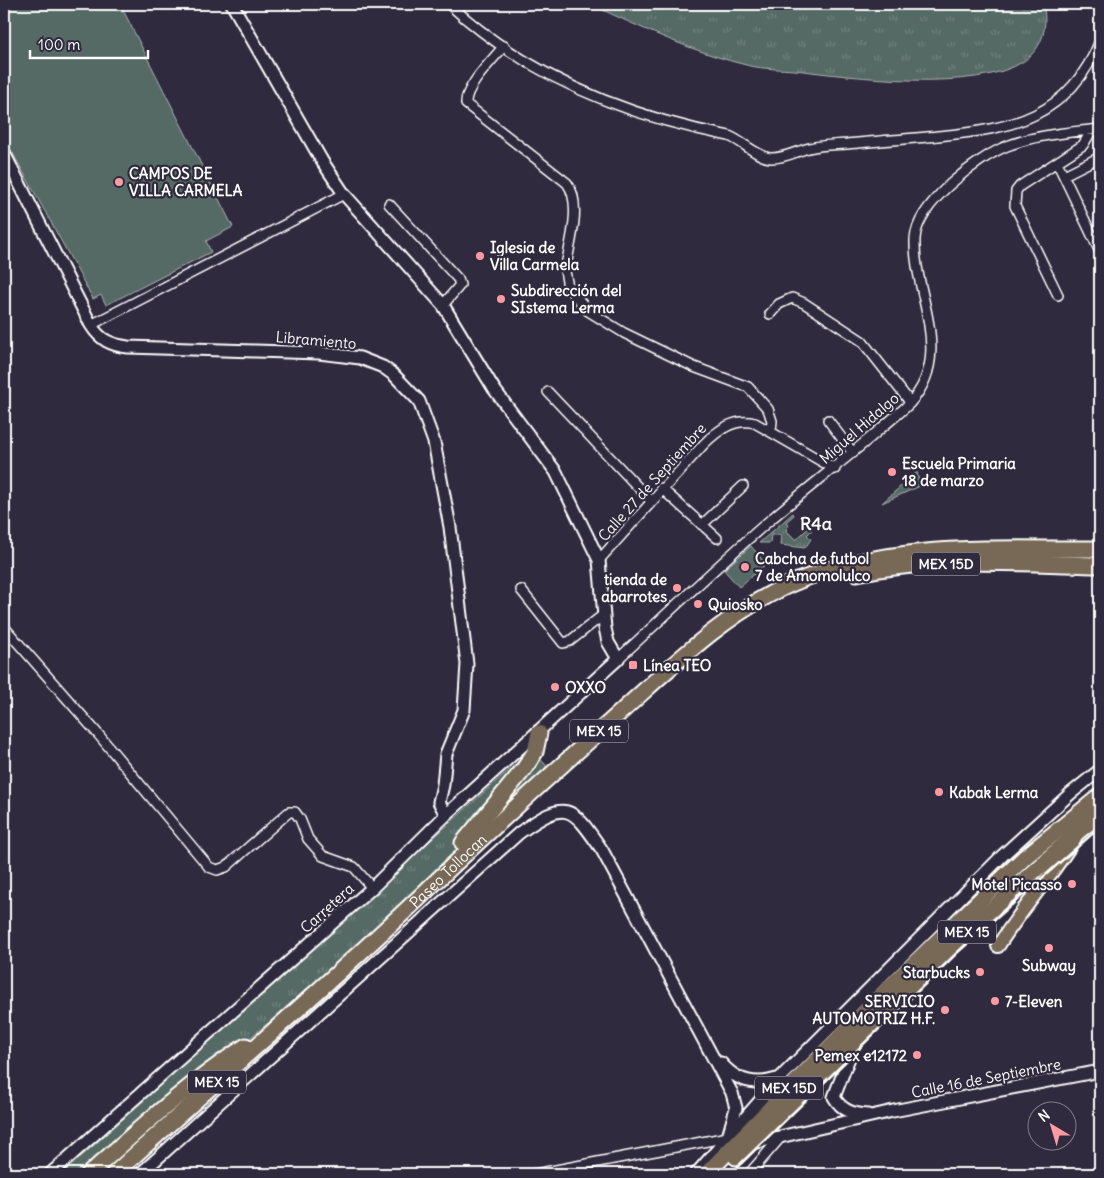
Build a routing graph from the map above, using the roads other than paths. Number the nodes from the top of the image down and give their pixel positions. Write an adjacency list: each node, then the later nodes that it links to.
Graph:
1 (232, 4): 10 (main road)
2 (449, 4): 4 (street)
3 (1100, 41): 4 (street)
4 (504, 46): 20 (street)
5 (1096, 130): 8 (street); 18 (street, Miguel Hidalgo)
6 (4, 154): 16 (main road, Libramiento)
7 (1100, 157): 9 (street)
8 (1057, 162): 9 (street); 13 (street)
9 (1064, 175): 12 (street)
10 (344, 194): 14 (main road); 16 (street)
11 (389, 204): 14 (street)
12 (1100, 252)
13 (1058, 295)
14 (444, 305): 29 (main road)
15 (770, 314): 18 (street)
16 (90, 325): 40 (main road, Libramiento)
17 (548, 392): 25 (street)
18 (910, 402): 21 (street, Miguel Hidalgo)
19 (828, 420): 21 (street)
20 (771, 431): 22 (street, Calle 27 de Septiembre); 24 (street, Calle 27 de Septiembre)
21 (853, 453): 22 (street, Miguel Hidalgo)
22 (835, 469): 35 (street, Miguel Hidalgo)
23 (743, 486): 26 (street)
24 (661, 488): 25 (street, Calle 27 de Septiembre); 26 (street)
25 (651, 501): 29 (street, Calle 27 de Septiembre)
26 (702, 525): 27 (street)
27 (717, 538)
28 (1100, 549): 31 (highway, MEX 15)
29 (599, 560): 33 (main road)
30 (1100, 565): 31 (highway, MEX 15D)
31 (794, 582): 43 (highway, Paseo Tollocan / MEX 15)
32 (521, 590): 33 (street)
33 (603, 615): 35 (main road)
34 (4, 627): 42 (street)
35 (618, 659): 36 (main road, Carretera)
36 (539, 733): 40 (main road, Carretera); 43 (highway)
37 (1100, 770): 49 (main road)
38 (1100, 796): 60 (highway, MEX 15D)
39 (1100, 814): 41 (highway, MEX 15)
40 (446, 816): 42 (main road, Carretera)
41 (1081, 829): 44 (main road); 46 (highway, MEX 15)
42 (372, 888): 54 (main road, Carretera)
43 (418, 898): 45 (highway, Paseo Tollocan / MEX 15)
44 (998, 946)
45 (278, 1025): 55 (highway); 56 (highway, Paseo Tollocan / MEX 15)
46 (856, 1040): 50 (main road); 53 (highway, MEX 15)
47 (712, 1052): 49 (main road); 51 (main road); 57 (main road)
48 (1100, 1071): 50 (main road, Calle 16 de Septiembre)
49 (779, 1079): 51 (main road)
50 (877, 1115): 52 (main road)
51 (728, 1137): 58 (street); 59 (main road)
52 (780, 1138): 53 (main road); 62 (street)
53 (749, 1144): 61 (highway, MEX 15)
54 (50, 1174)
55 (89, 1174)
56 (114, 1174)
57 (140, 1174)
58 (535, 1174)
59 (696, 1174)
60 (706, 1174)
61 (719, 1174)
62 (749, 1174)

